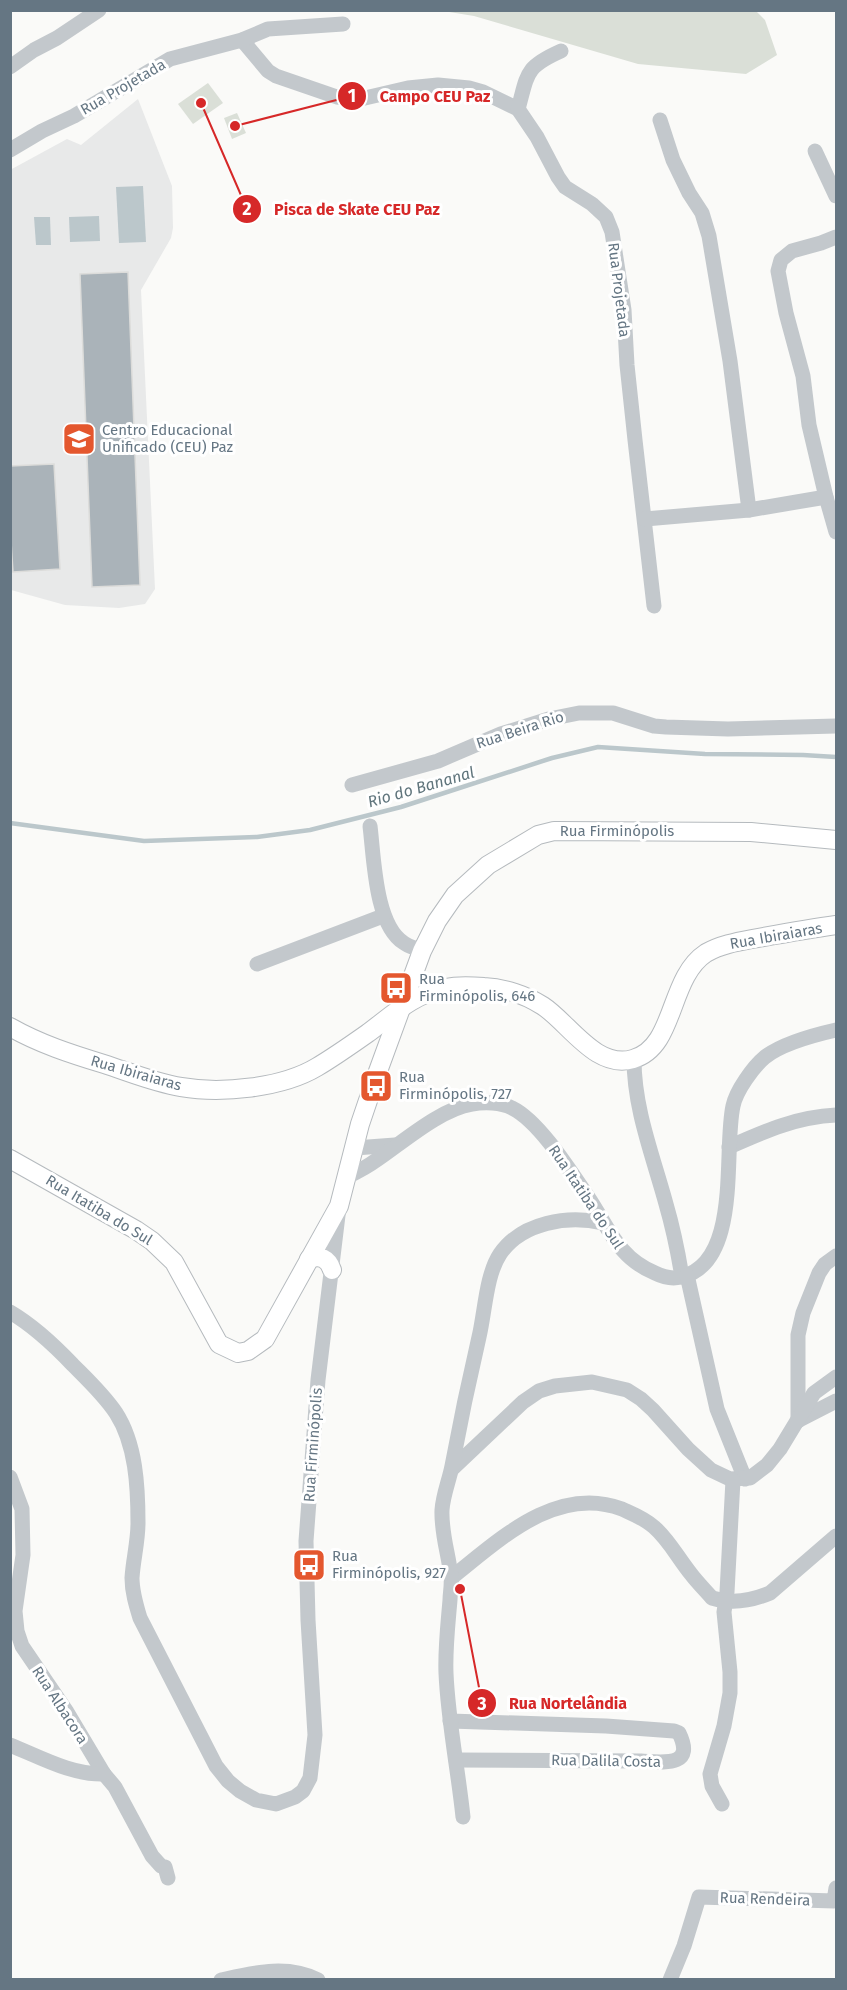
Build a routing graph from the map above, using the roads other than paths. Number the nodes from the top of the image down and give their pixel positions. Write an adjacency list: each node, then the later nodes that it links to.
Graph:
1 (99, 10): 5 (street)
2 (343, 24): 3 (street, Rua Projetada)
3 (242, 40): 6 (street, Rua Projetada); 8 (street, Rua Projetada)
4 (561, 51): 6 (street)
5 (10, 67)
6 (518, 109): 14 (street, Rua Projetada)
7 (660, 120): 13 (street)
8 (10, 150)
9 (815, 151): 10 (street)
10 (837, 196)
11 (837, 237): 12 (street)
12 (826, 497): 13 (street); 15 (street)
13 (749, 510): 14 (street)
14 (645, 519): 16 (street, Rua Projetada)
15 (837, 532)
16 (654, 606)
17 (837, 726): 18 (street, Rua Beira Rio)
18 (352, 785)
19 (370, 826): 21 (street)
20 (837, 840): 23 (main road, Rua Firminópolis)
21 (383, 916): 23 (street); 24 (street)
22 (837, 925): 28 (main road, Rua Ibiraiaras)
23 (422, 951): 25 (main road, Rua Firminópolis)
24 (257, 964)
25 (399, 1008): 26 (main road, Rua Ibiraiaras); 28 (main road, Rua Ibiraiaras); 32 (main road, Rua Firminópolis)
26 (10, 1027)
27 (837, 1030): 31 (street)
28 (634, 1059): 40 (street)
29 (837, 1115): 31 (street)
30 (398, 1144): 32 (street, Rua Itatiba do Sul); 34 (street, Rua Itatiba do Sul); 36 (street, Rua Itatiba do Sul)
31 (729, 1147): 40 (street)
32 (355, 1148): 34 (main road, Rua Firminópolis)
33 (10, 1159): 38 (main road, Rua Itatiba do Sul)
34 (347, 1177): 35 (main road, Rua Firminópolis)
35 (339, 1206): 38 (main road, Rua Itatiba do Sul); 39 (street, Rua Firminópolis)
36 (603, 1223): 40 (street, Rua Itatiba do Sul); 45 (street)
37 (837, 1256): 44 (street)
38 (309, 1259): 39 (main road)
39 (332, 1270): 41 (street, Rua Firminópolis)
40 (685, 1276): 47 (street)
41 (10, 1312)
42 (837, 1377): 44 (street)
43 (837, 1401): 44 (street)
44 (798, 1421): 47 (street)
45 (452, 1469): 47 (street); 49 (street)
46 (10, 1477): 54 (street, Rua Albacora)
47 (739, 1479): 50 (street)
48 (837, 1536): 50 (street)
49 (452, 1578): 50 (street); 51 (street)
50 (725, 1602): 55 (street)
51 (450, 1721): 53 (street); 53 (street, Rua Dalila Costa)
52 (10, 1745): 54 (street)
53 (456, 1760): 56 (street)
54 (104, 1774): 57 (street, Rua Albacora)
55 (722, 1804)
56 (463, 1817)
57 (168, 1878)
58 (837, 1888): 61 (street, Rua Rendeira)
59 (221, 1980): 60 (street)
60 (318, 1980)
61 (670, 1980)

